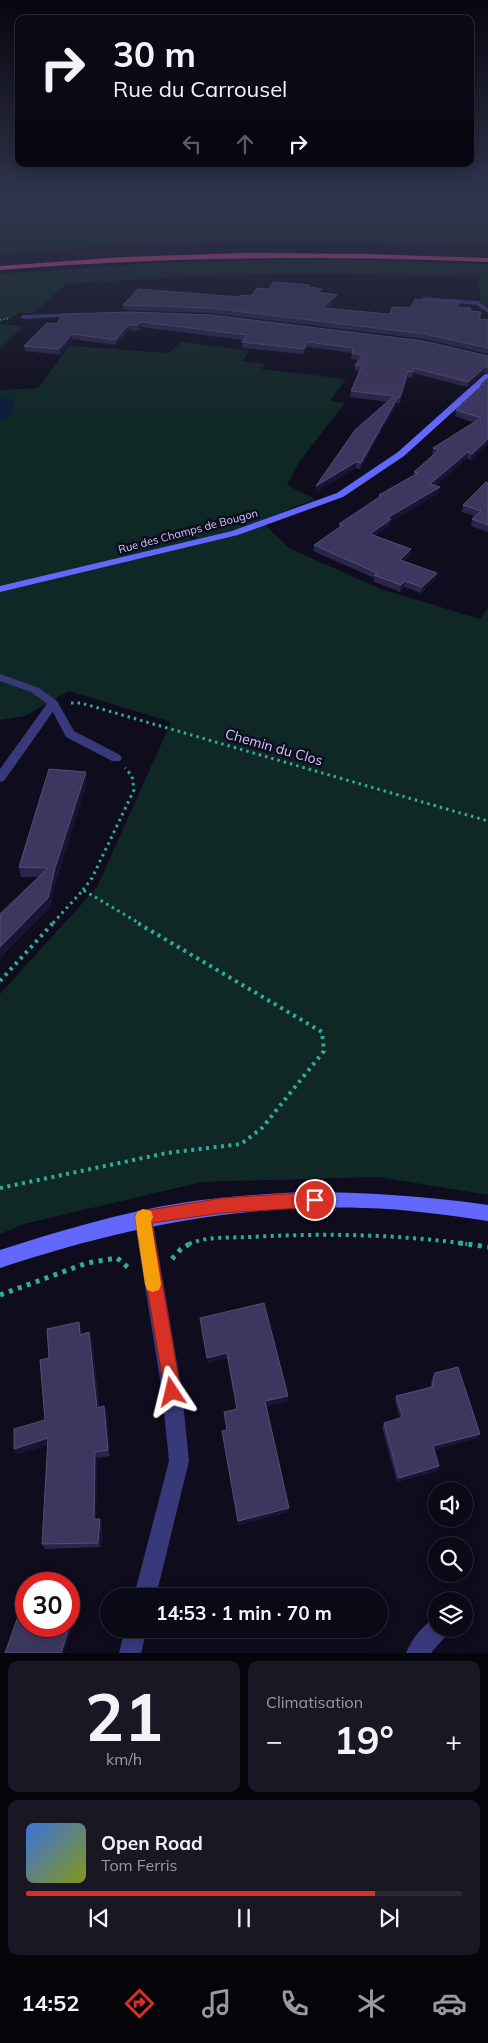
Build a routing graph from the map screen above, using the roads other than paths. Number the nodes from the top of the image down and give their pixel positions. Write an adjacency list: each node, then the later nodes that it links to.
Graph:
1 (424, 298): 2 (street)
2 (488, 311)
3 (87, 315): 4 (street)
4 (23, 317)
5 (488, 376): 6 (street, Rue des Champs de Bougon)
6 (0, 589)
7 (0, 676): 8 (street)
8 (52, 703): 9 (street); 10 (street)
9 (116, 758)
10 (0, 778)
11 (488, 1214): 12 (street)
12 (143, 1217): 13 (street); 14 (street)
13 (0, 1259)
14 (147, 1588)
15 (430, 1637): 18 (street)
16 (134, 1638): 17 (street)
17 (130, 1653)
18 (417, 1653)

